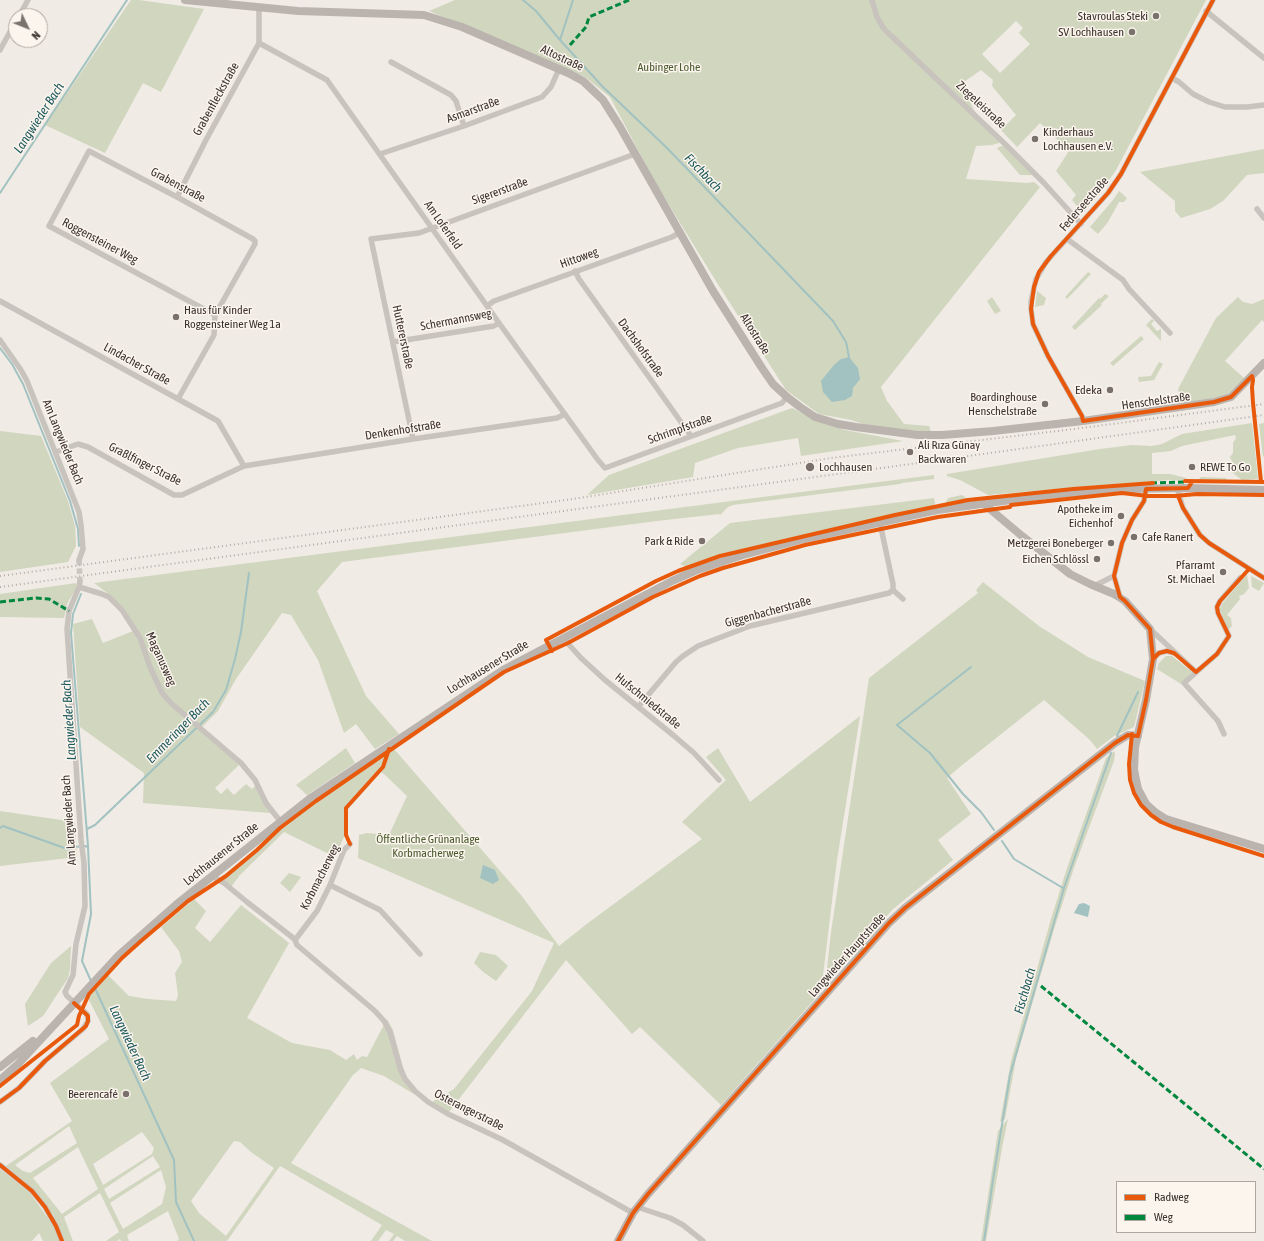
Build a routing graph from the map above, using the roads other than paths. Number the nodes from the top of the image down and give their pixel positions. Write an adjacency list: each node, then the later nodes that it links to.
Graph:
1 (185, 0): 4 (main road, Altostraße)
2 (872, 0): 21 (street, Ziegeleistraße)
3 (1212, 0): 5 (street, Federseestraße)
4 (259, 8): 7 (street, Grabenfleckstraße); 11 (main road, Altostraße)
5 (1206, 11): 9 (street); 12 (street, Federseestraße)
6 (8, 36): 8 (street)
7 (259, 43): 16 (street, Am Loferfeld); 18 (street, Grabenfleckstraße)
8 (0, 50)
9 (1264, 58)
10 (391, 62): 14 (street)
11 (559, 69): 14 (street, Asmarstraße); 17 (main road, Altostraße)
12 (1172, 78): 13 (street); 21 (street, Federseestraße)
13 (1264, 105)
14 (464, 126): 16 (street, Asmarstraße)
15 (89, 151): 18 (street, Grabenstraße); 29 (street, Roggensteiner Weg)
16 (380, 154): 22 (street, Am Loferfeld)
17 (635, 154): 22 (street, Sigererstraße); 23 (main road, Altostraße)
18 (177, 197): 29 (street, Grabenstraße)
19 (1257, 209): 20 (street)
20 (1264, 218)
21 (1081, 224): 25 (street, Federseestraße)
22 (432, 228): 24 (street, Sigererstraße); 28 (street, Am Loferfeld)
23 (679, 233): 26 (street, Hittoweg); 35 (main road, Altostraße)
24 (371, 239): 33 (street, Huttererstraße)
25 (1067, 239): 31 (street); 38 (street, Federseestraße)
26 (575, 271): 28 (street, Hittoweg); 39 (street, Dachshofstraße)
27 (0, 300): 36 (street, Lindacher Straße)
28 (487, 306): 30 (street, Am Loferfeld)
29 (215, 315): 36 (street)
30 (499, 323): 33 (street, Schermannsweg); 37 (street, Am Loferfeld)
31 (1170, 333)
32 (0, 340): 42 (street, Am Langwieder Bach)
33 (393, 342): 40 (street, Huttererstraße)
34 (1264, 363): 38 (main road, Henschelstraße)
35 (787, 397): 38 (main road, Henschelstraße); 39 (street, Schrimpfstraße)
36 (178, 399): 43 (street, Lindacher Straße)
37 (565, 414): 40 (street, Denkenhofstraße); 41 (street, Am Loferfeld)
38 (1083, 421)
39 (691, 436): 41 (street, Schrimpfstraße)
40 (413, 439): 43 (street, Denkenhofstraße)
41 (588, 446)
42 (56, 452): 43 (street, Graßlfinger Straße); 51 (street, Am Langwieder Bach)
43 (244, 466)
44 (1177, 488): 45 (main road, Lochhausener Straße); 46 (main road, Lochhausener Straße); 54 (street)
45 (1146, 489): 47 (main road, Lochhausener Straße); 52 (street)
46 (1264, 490)
47 (1010, 500): 48 (main road, Lochhausener Straße); 49 (main road)
48 (984, 504): 49 (main road); 50 (main road, Lochhausener Straße)
49 (1003, 519): 56 (main road)
50 (880, 523): 57 (street); 61 (main road, Lochhausener Straße)
51 (79, 560)
52 (1114, 576): 56 (street); 58 (street)
53 (1240, 578): 64 (street)
54 (1264, 578)
55 (79, 584): 69 (street, Maganusweg); 76 (street, Am Langwieder Bach)
56 (1094, 586): 58 (main road)
57 (893, 590): 59 (street); 65 (street, Giggenbacherstraße)
58 (1120, 597): 60 (main road)
59 (903, 599)
60 (1150, 628): 62 (street); 63 (main road)
61 (563, 638): 65 (street, Hufschmiedstraße); 69 (main road, Lochhausener Straße)
62 (1174, 653): 63 (street); 64 (street)
63 (1153, 659): 67 (main road)
64 (1196, 672): 66 (street)
65 (638, 707): 68 (street, Hufschmiedstraße)
66 (1224, 734)
67 (1138, 736): 71 (main road); 82 (main road, Langwieder Hauptstraße)
68 (719, 780)
69 (280, 822): 72 (main road, Lochhausener Straße)
70 (350, 844): 73 (street, Korbmacherweg)
71 (1264, 849)
72 (212, 876): 74 (street, Osterangerstraße); 76 (main road, Lochhausener Straße)
73 (330, 885): 74 (street, Korbmacherweg); 75 (street)
74 (296, 940): 82 (street, Osterangerstraße)
75 (420, 954)
76 (74, 1003): 77 (main road, Lochhausener Straße); 80 (street)
77 (68, 1010): 78 (main road, Lochhausener Straße); 79 (main road, Lochhausener Straße)
78 (0, 1067)
79 (0, 1080)
80 (0, 1102)
81 (0, 1165): 83 (street)
82 (635, 1210): 84 (main road, Langwieder Hauptstraße); 85 (street, Osterangerstraße)
83 (62, 1241)
84 (618, 1241)
85 (703, 1241)

